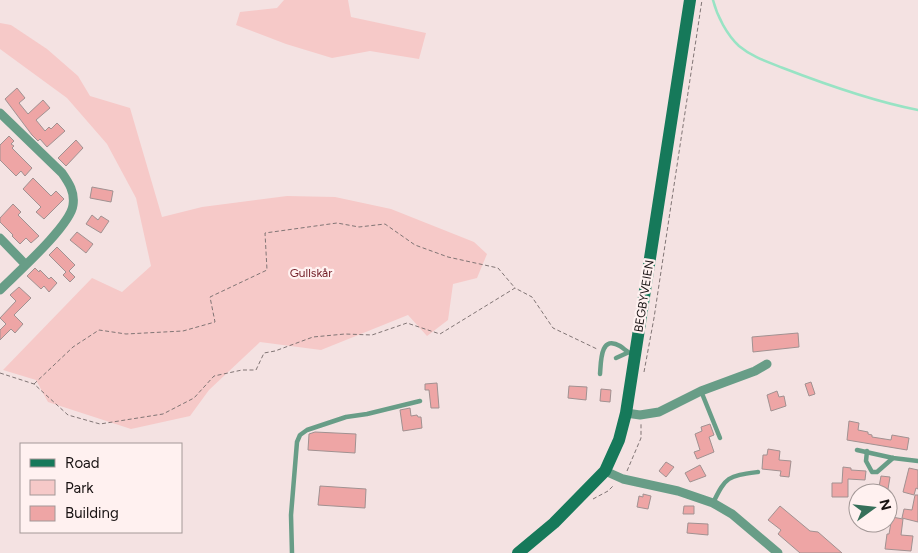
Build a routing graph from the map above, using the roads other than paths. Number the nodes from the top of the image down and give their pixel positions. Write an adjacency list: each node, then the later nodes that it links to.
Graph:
1 (690, 0): 6 (main road, BEGBYVEIEN)
2 (0, 113): 4 (street)
3 (0, 238): 4 (street)
4 (25, 264): 5 (street)
5 (0, 290)
6 (631, 354): 7 (lane); 9 (lane); 12 (main road, BEGBYVEIEN)
7 (616, 358)
8 (767, 364): 10 (street)
9 (600, 374)
10 (701, 391): 12 (street); 13 (lane)
11 (420, 400): 21 (lane)
12 (626, 413): 18 (main road, BEGBYVEIEN)
13 (720, 438)
14 (857, 450): 15 (lane)
15 (867, 452): 16 (lane); 16 (lane)
16 (893, 458): 17 (lane)
17 (918, 461)
18 (605, 471): 20 (street); 22 (main road, BEGBYVEIEN)
19 (758, 472): 20 (lane)
20 (714, 503): 23 (street)
21 (292, 553)
22 (518, 553)
23 (778, 553)

